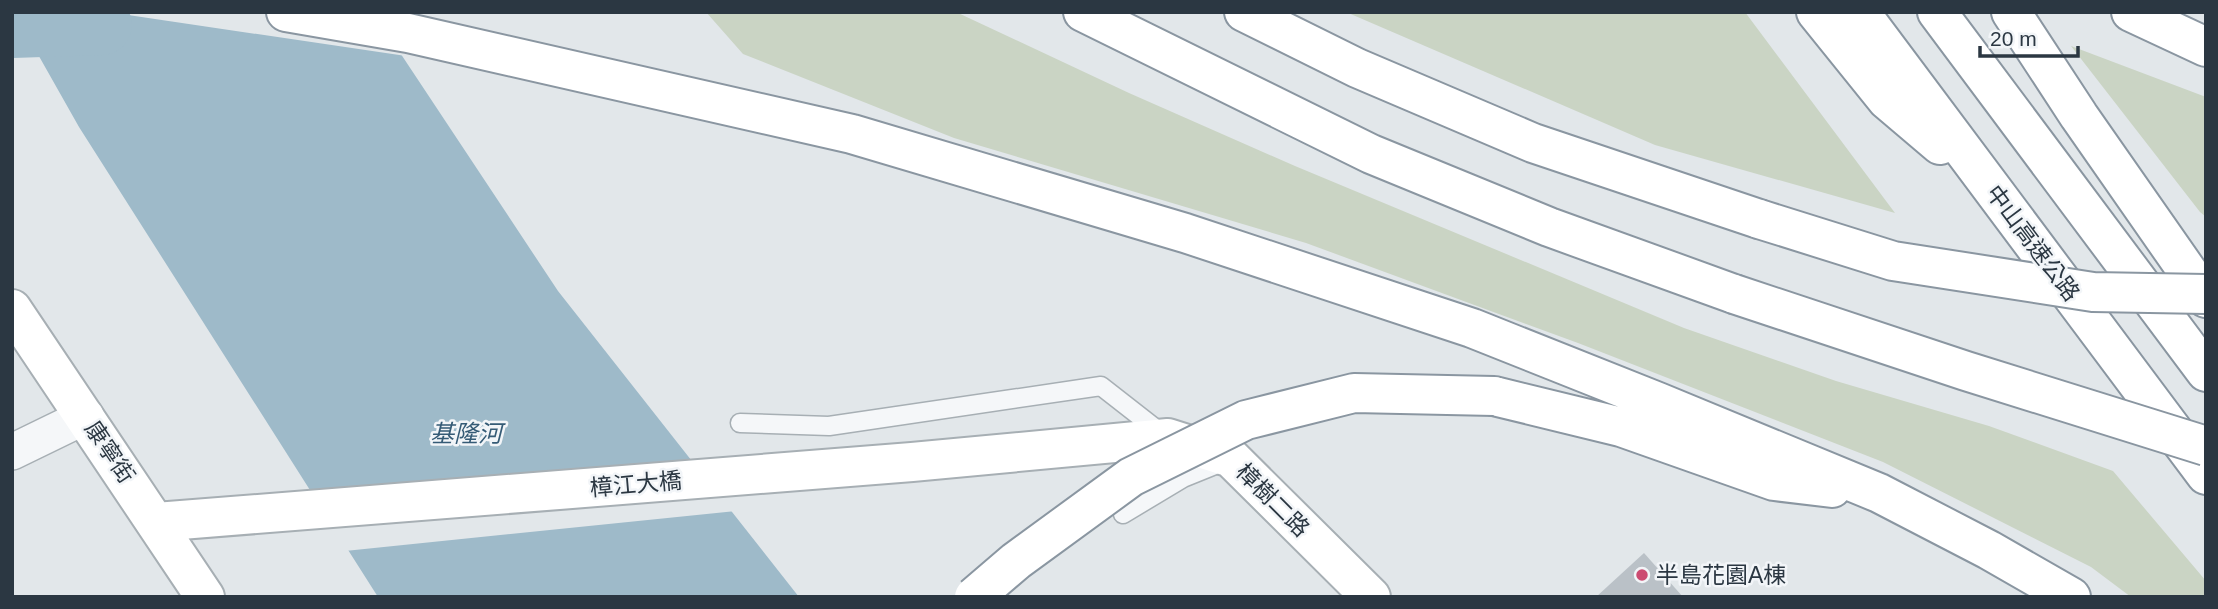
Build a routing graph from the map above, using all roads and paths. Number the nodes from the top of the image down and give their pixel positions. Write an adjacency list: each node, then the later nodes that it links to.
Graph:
1 (286, 12): 22 (main road)
2 (1083, 12): 18 (main road, bridge)
3 (1244, 12): 11 (main road, bridge)
4 (1816, 12): 10 (main road)
5 (1860, 12): 10 (main road, 中山高速公路)
6 (1937, 12): 13 (main road)
7 (2011, 12): 11 (main road)
8 (2131, 12): 9 (main road)
9 (2206, 47)
10 (1999, 197): 21 (main road, 中山高速公路)
11 (2206, 296)
12 (12, 309): 14 (main road, 康寧街)
13 (2206, 372)
14 (86, 416): 19 (street); 24 (main road, 康寧街)
15 (740, 423): 16 (lane)
16 (1168, 438): 17 (main road, 樟樹二路); 20 (main road, 樟樹二路)
17 (1114, 441): 24 (main road, 樟江大橋)
18 (2206, 446)
19 (12, 452)
20 (1231, 458): 23 (lane); 27 (main road, 樟樹二路)
21 (2206, 475)
22 (1879, 493): 26 (main road, bridge); 28 (main road)
23 (1123, 514)
24 (156, 522): 25 (main road, 康寧街)
25 (205, 597)
26 (974, 597)
27 (1371, 597)
28 (2071, 597)

